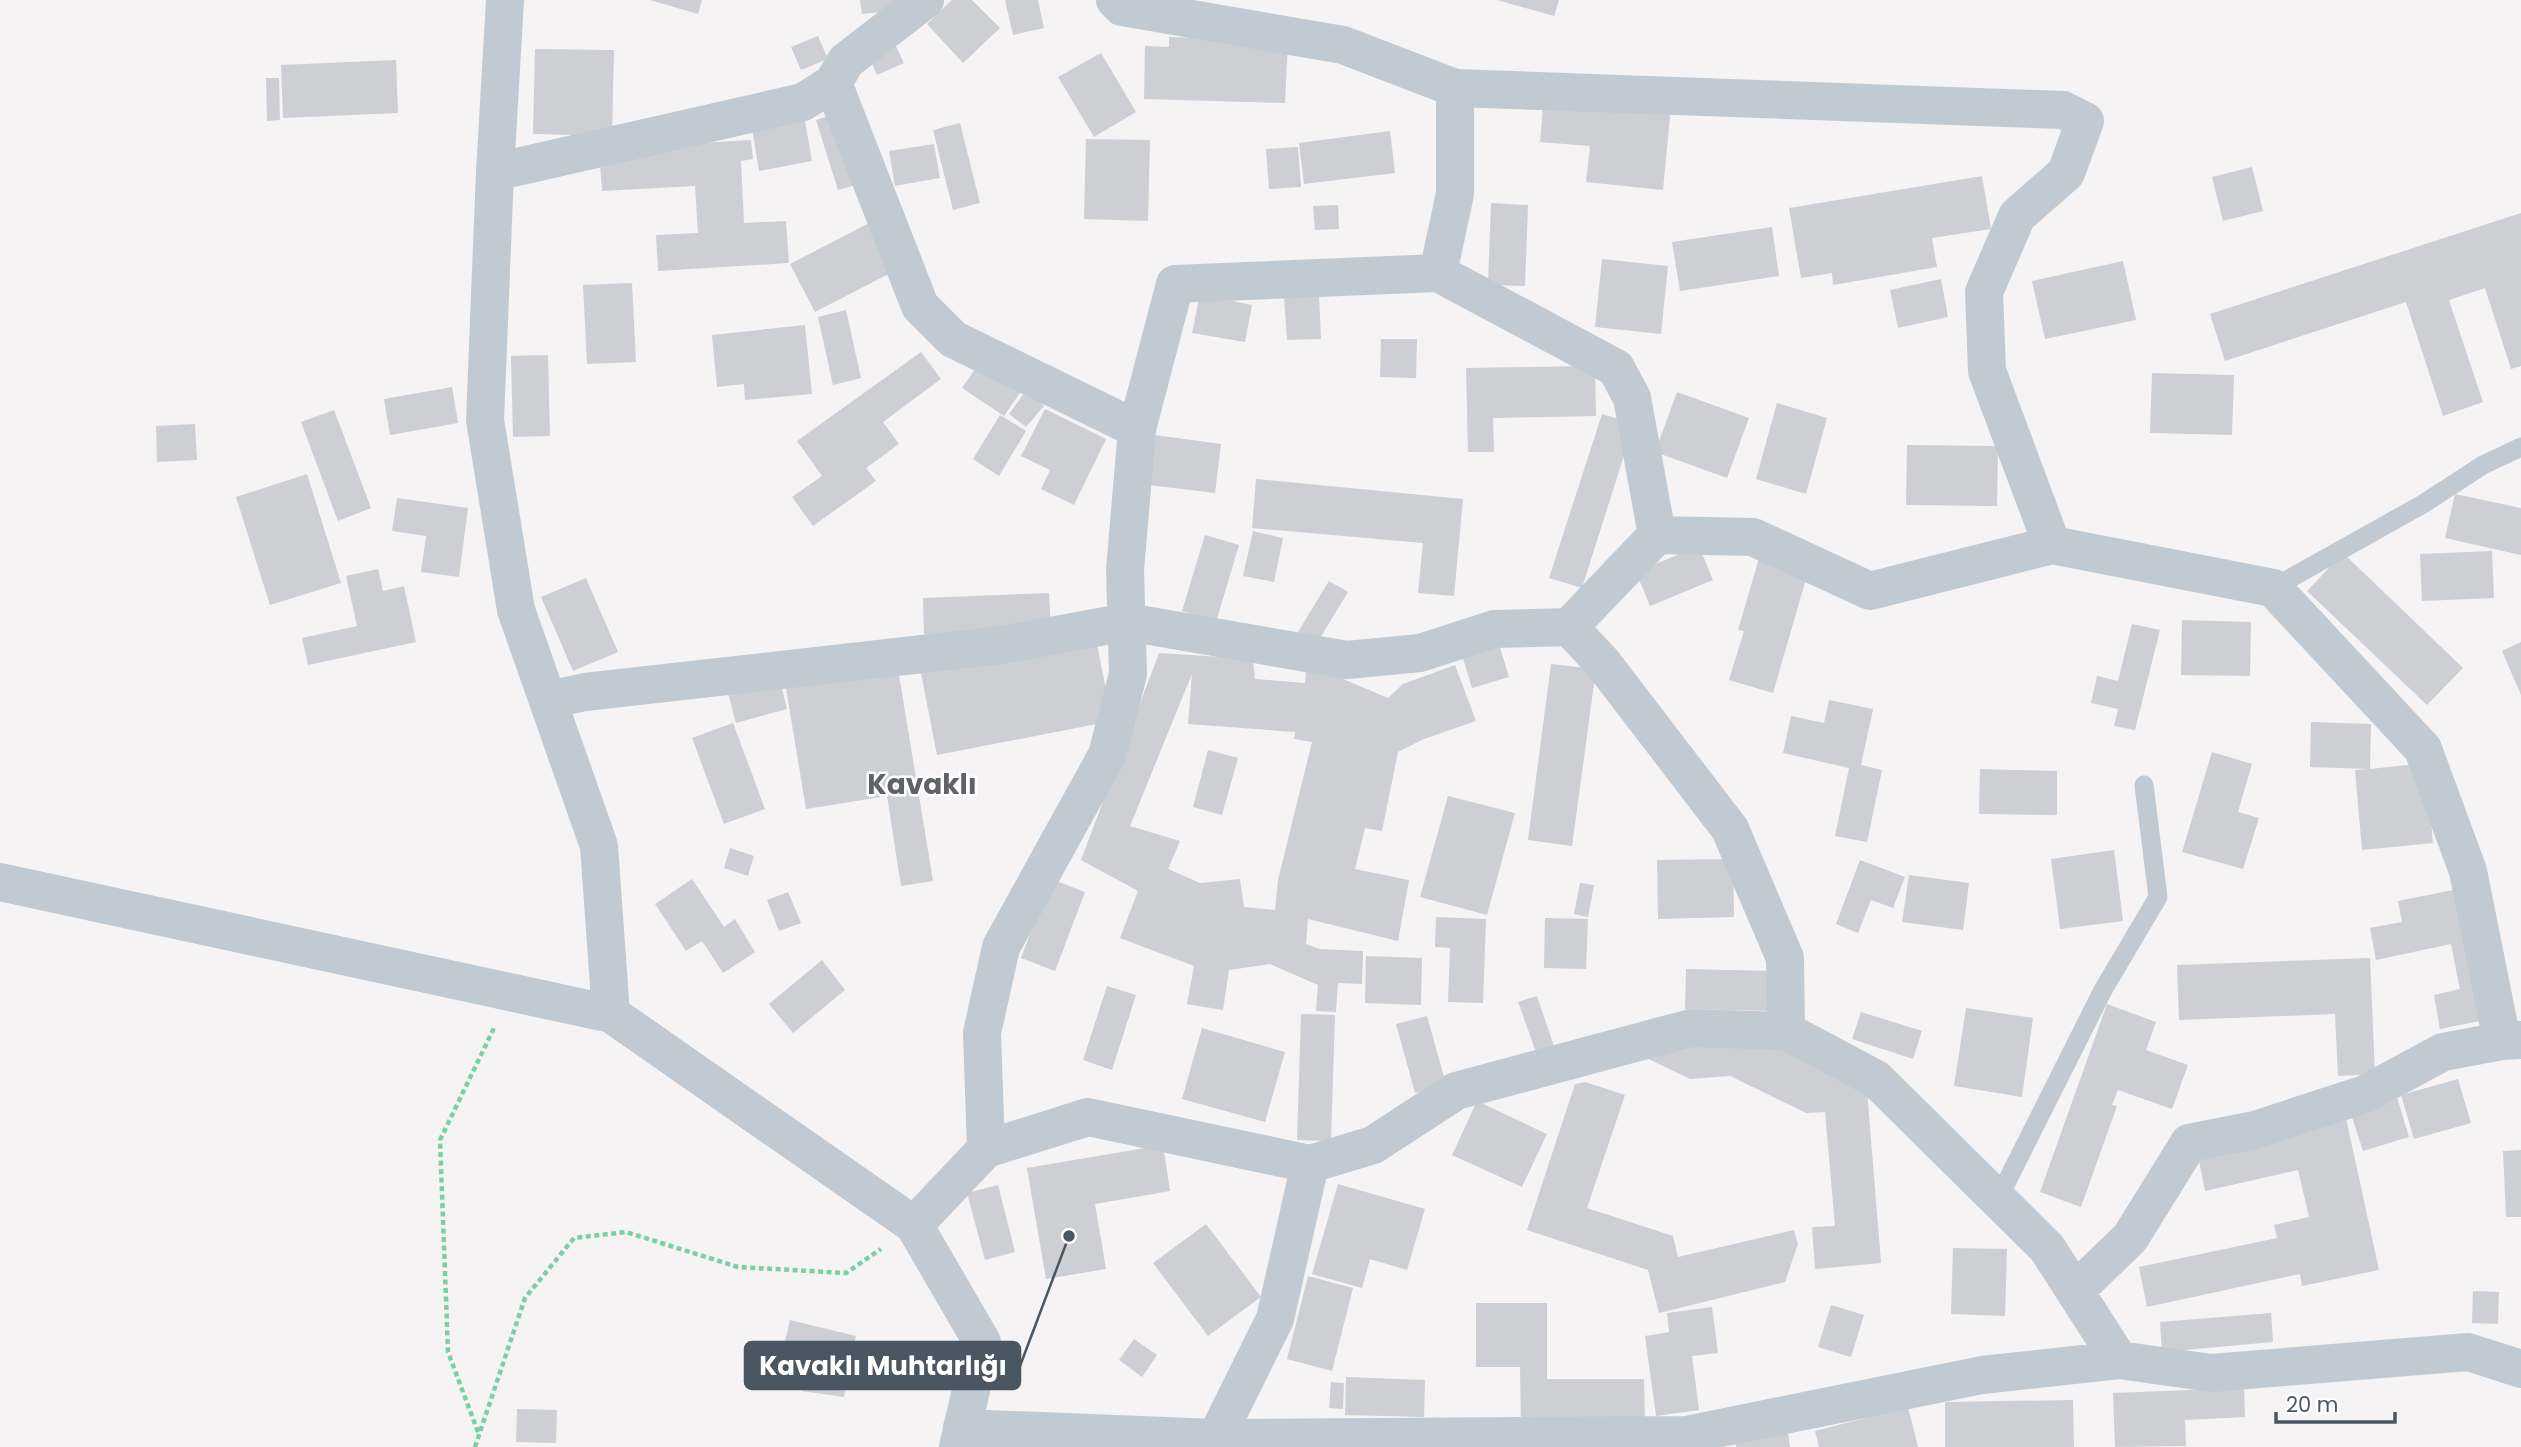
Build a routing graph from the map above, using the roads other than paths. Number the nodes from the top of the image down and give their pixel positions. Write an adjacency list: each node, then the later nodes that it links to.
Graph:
1 (505, 0): 6 (street)
2 (925, 0): 4 (street)
3 (1115, 0): 5 (street)
4 (833, 83): 6 (street); 8 (street)
5 (1455, 88): 7 (street); 11 (street)
6 (495, 172): 15 (street)
7 (1438, 273): 8 (street); 10 (street)
8 (1137, 429): 13 (street)
9 (2521, 447): 12 (lane)
10 (1657, 535): 11 (street); 14 (street)
11 (2052, 545): 12 (street)
12 (2273, 588): 20 (street)
13 (1127, 622): 14 (street); 15 (street); 21 (street)
14 (1569, 627): 19 (street)
15 (548, 700): 18 (street)
16 (2144, 785): 23 (lane)
17 (0, 882): 18 (street)
18 (611, 1014): 24 (street)
19 (1786, 1031): 22 (street); 23 (street)
20 (2512, 1041): 25 (street)
21 (986, 1149): 22 (street); 24 (street)
22 (1310, 1164): 30 (street)
23 (1998, 1199): 25 (street)
24 (914, 1225): 28 (street)
25 (2075, 1291): 26 (street)
26 (2119, 1360): 27 (street); 29 (street)
27 (2521, 1369)
28 (960, 1438): 30 (street)
29 (1657, 1441): 30 (street)
30 (1217, 1443)

